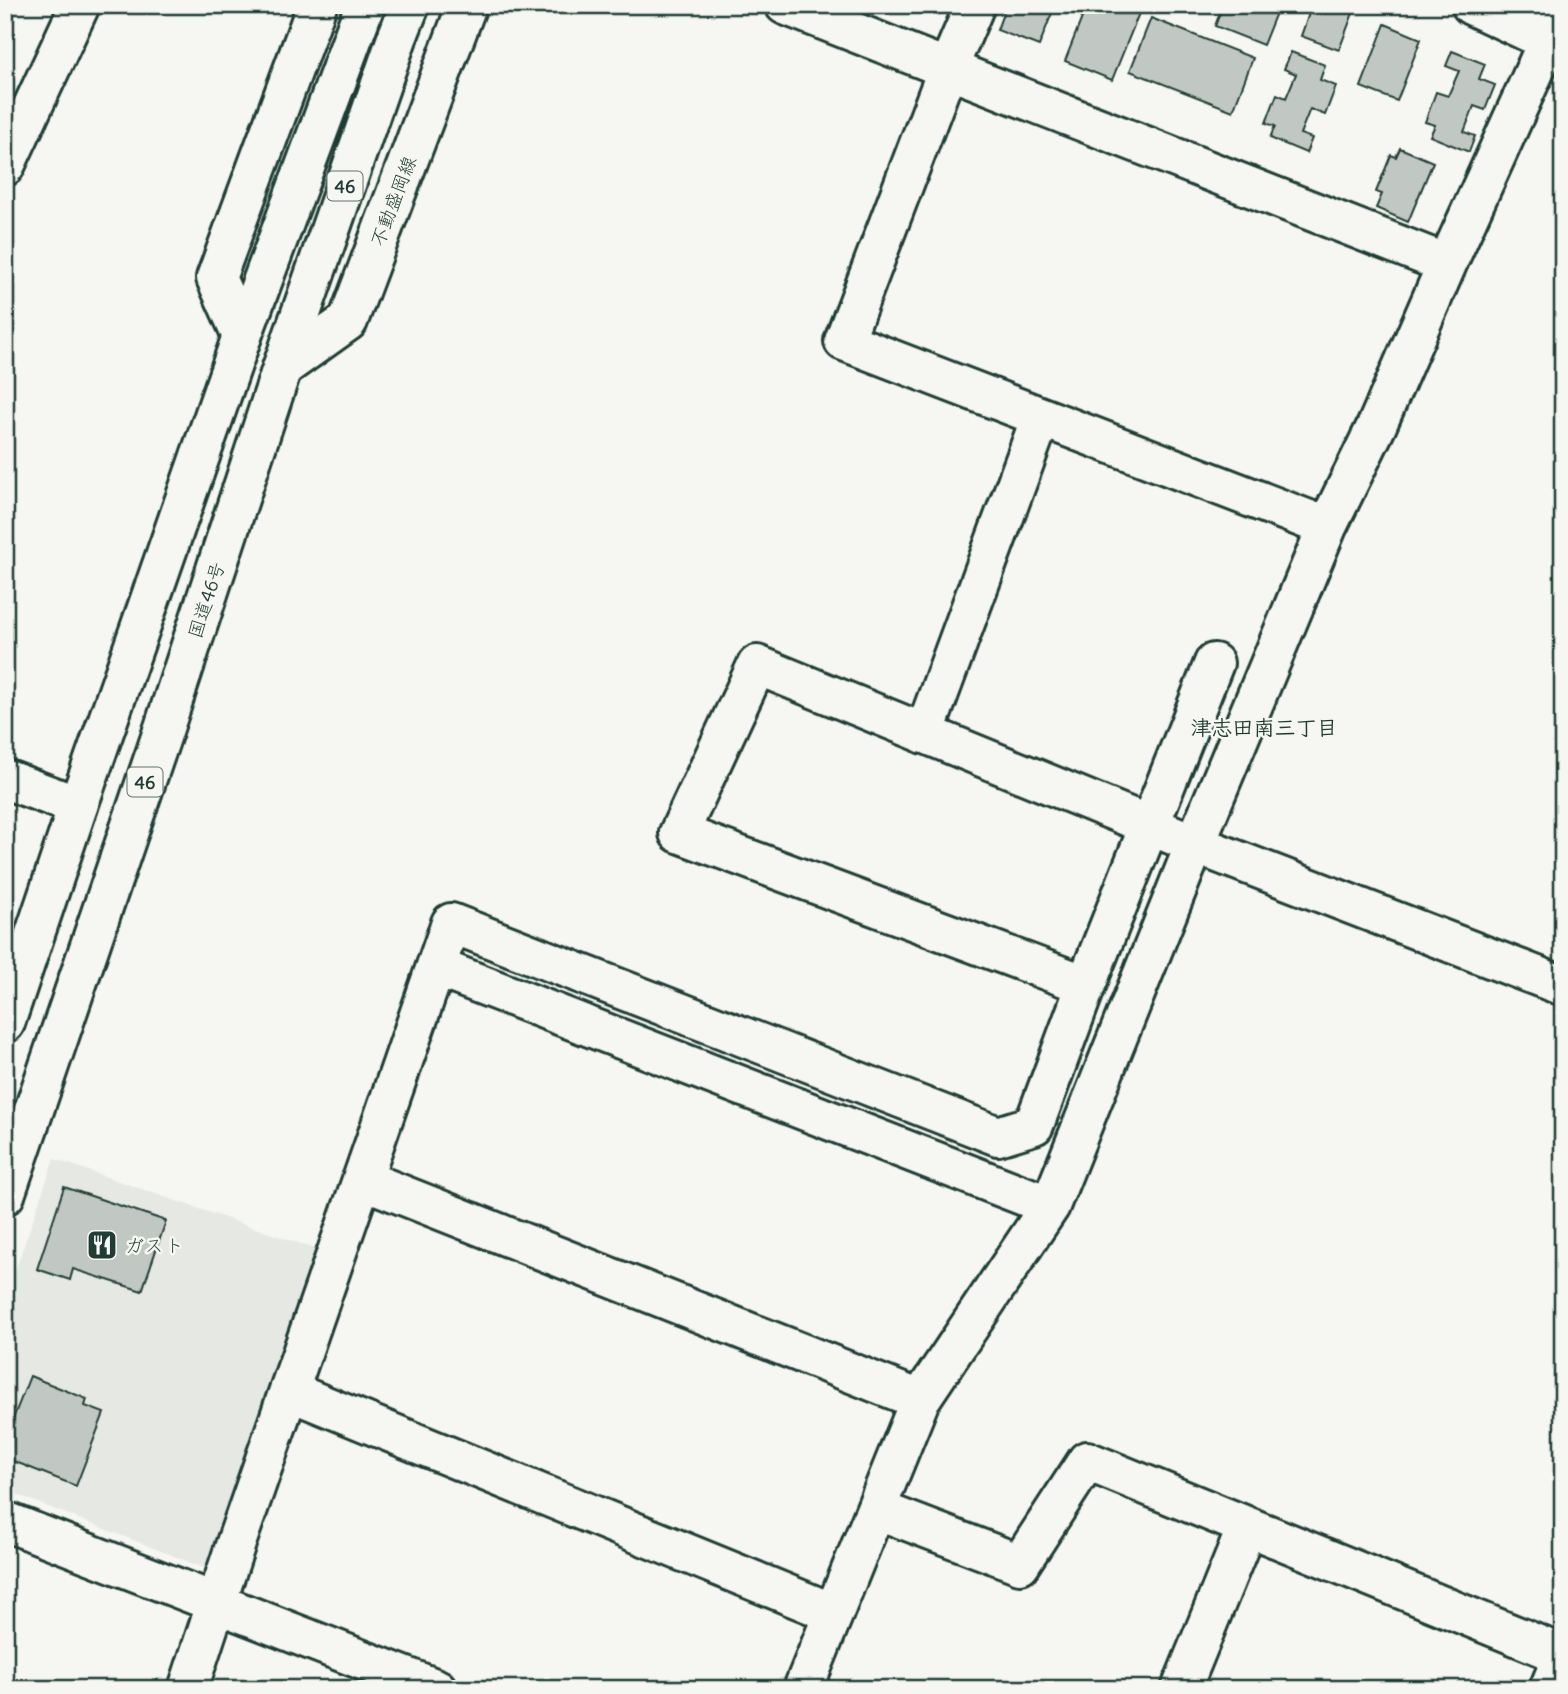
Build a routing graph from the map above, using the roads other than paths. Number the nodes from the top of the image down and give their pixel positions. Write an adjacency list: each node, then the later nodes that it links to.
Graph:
1 (80, 5): 12 (main road)
2 (317, 5): 14 (main road)
3 (365, 5): 14 (main road, 46)
4 (410, 5): 15 (main road, 国道46号 / 46)
5 (467, 5): 15 (main road, 不動盛岡線)
6 (785, 5): 11 (main road)
7 (975, 5): 11 (main road)
8 (1471, 5): 10 (main road)
9 (1562, 5): 10 (main road)
10 (1548, 41): 13 (main road)
11 (948, 68): 13 (main road); 16 (main road)
12 (5, 166)
13 (1447, 264): 17 (main road)
14 (242, 336): 21 (main road, 46)
15 (282, 368): 29 (main road, 国道46号 / 46)
16 (1041, 417): 17 (main road); 19 (main road)
17 (1327, 527): 23 (main road)
18 (1214, 663): 22 (main road)
19 (923, 734): 22 (main road); 25 (main road)
20 (5, 779): 21 (main road)
21 (78, 806): 27 (main road, 46)
22 (1150, 825): 23 (main road); 25 (main road)
23 (1195, 844): 26 (main road); 30 (main road)
24 (436, 967): 25 (main road); 28 (main road); 30 (main road)
25 (1086, 985)
26 (1563, 986)
27 (5, 1023)
28 (362, 1180): 31 (main road); 32 (main road)
29 (5, 1195)
30 (1050, 1206): 32 (main road)
31 (289, 1391): 36 (main road); 37 (main road)
32 (920, 1400): 33 (main road)
33 (876, 1509): 35 (main road); 37 (main road)
34 (5, 1521): 36 (main road)
35 (1247, 1527): 38 (main road); 42 (main road)
36 (216, 1603): 39 (main road); 40 (main road)
37 (833, 1613): 41 (main road)
38 (1563, 1655): 43 (main road)
39 (188, 1689)
40 (437, 1689)
41 (803, 1689)
42 (1181, 1689)
43 (1549, 1689)

